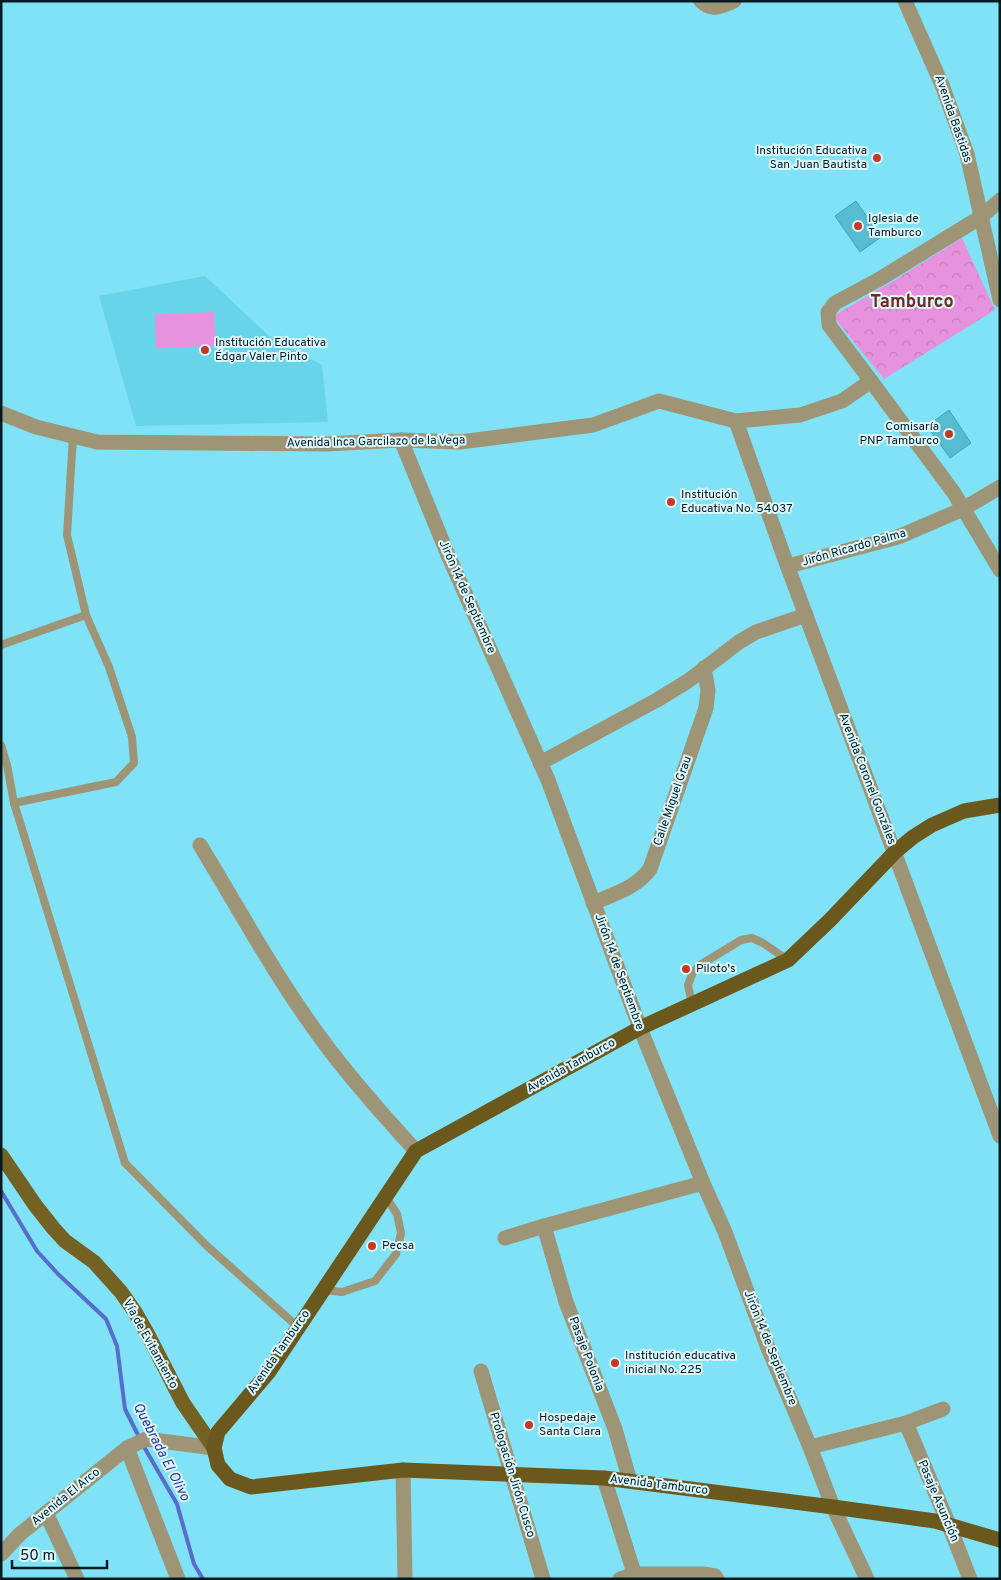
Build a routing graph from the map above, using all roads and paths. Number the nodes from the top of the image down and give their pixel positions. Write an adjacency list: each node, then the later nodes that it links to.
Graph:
1 (701, 1): 2 (street)
2 (734, 1)
3 (905, 1): 5 (street, Avenida Bastidas)
4 (1000, 200): 5 (street)
5 (981, 217): 6 (street, Avenida Bastidas); 7 (street)
6 (1000, 300)
7 (871, 381): 9 (street, Avenida Inca Garcilazo de la Vega); 13 (street)
8 (1, 414): 10 (street, Avenida Inca Garcilazo de la Vega)
9 (736, 421): 11 (street, Avenida Inca Garcilazo de la Vega); 14 (street, Avenida Coronel Gonzáles)
10 (73, 436): 11 (street, Avenida Inca Garcilazo de la Vega); 17 (lane)
11 (401, 440): 21 (street, Jirón 14 de Septiembre)
12 (1000, 488): 13 (street, Jirón Ricardo Palma)
13 (964, 509): 14 (street, Jirón Ricardo Palma); 15 (street)
14 (788, 566): 16 (street, Avenida Coronel Gonzáles)
15 (1000, 570)
16 (806, 614): 19 (street); 25 (street, Avenida Coronel Gonzáles)
17 (86, 615): 18 (lane); 22 (lane)
18 (1, 645)
19 (704, 668): 21 (street); 26 (street, Calle Miguel Grau)
20 (1, 745): 22 (lane)
21 (540, 763): 26 (street, Jirón 14 de Septiembre)
22 (14, 803): 38 (lane)
23 (1000, 805): 25 (highway, Avenida Tamburco)
24 (200, 845): 31 (street)
25 (895, 852): 27 (highway, Avenida Tamburco); 30 (street, Avenida Coronel Gonzáles)
26 (594, 903): 29 (street, Jirón 14 de Septiembre)
27 (788, 960): 28 (highway, Avenida Tamburco); 28 (lane)
28 (692, 1004): 29 (highway, Avenida Tamburco)
29 (640, 1028): 31 (highway, Avenida Tamburco); 33 (street, Jirón 14 de Septiembre)
30 (1000, 1136)
31 (416, 1151): 34 (highway, Avenida Tamburco)
32 (1, 1155): 44 (main road, Vía de Evitamiento)
33 (703, 1183): 35 (street); 43 (street, Jirón 14 de Septiembre)
34 (385, 1196): 37 (highway, Avenida Tamburco); 37 (lane)
35 (544, 1226): 36 (street); 48 (street, Pasaje Polonia)
36 (505, 1238)
37 (323, 1290): 38 (highway, Avenida Tamburco)
38 (298, 1327): 44 (highway, Avenida Tamburco)
39 (481, 1371): 46 (street, Prologación Jirón Cusco)
40 (943, 1409): 41 (street)
41 (906, 1423): 43 (street); 51 (street, Pasaje Asunción)
42 (136, 1444): 44 (street); 50 (street, Avenida El Arco); 57 (street)
43 (810, 1447): 49 (street, Jirón 14 de Septiembre)
44 (214, 1448): 45 (highway, Avenida Tamburco)
45 (403, 1470): 46 (highway, Avenida Tamburco); 58 (street)
46 (512, 1474): 47 (highway, Avenida Tamburco); 59 (street, Prologación Jirón Cusco)
47 (604, 1478): 48 (highway, Avenida Tamburco); 54 (street)
48 (630, 1481): 49 (highway, Avenida Tamburco)
49 (833, 1506): 51 (highway, Avenida Tamburco); 61 (street, Jirón 14 de Septiembre)
50 (46, 1513): 53 (street, Avenida El Arco); 56 (street)
51 (949, 1525): 52 (highway, Avenida Tamburco); 62 (street, Pasaje Asunción)
52 (1000, 1540)
53 (1, 1554)
54 (636, 1576): 55 (street); 60 (street)
55 (716, 1577)
56 (77, 1579)
57 (178, 1579)
58 (405, 1579)
59 (543, 1579)
60 (620, 1579)
61 (867, 1579)
62 (970, 1579)

